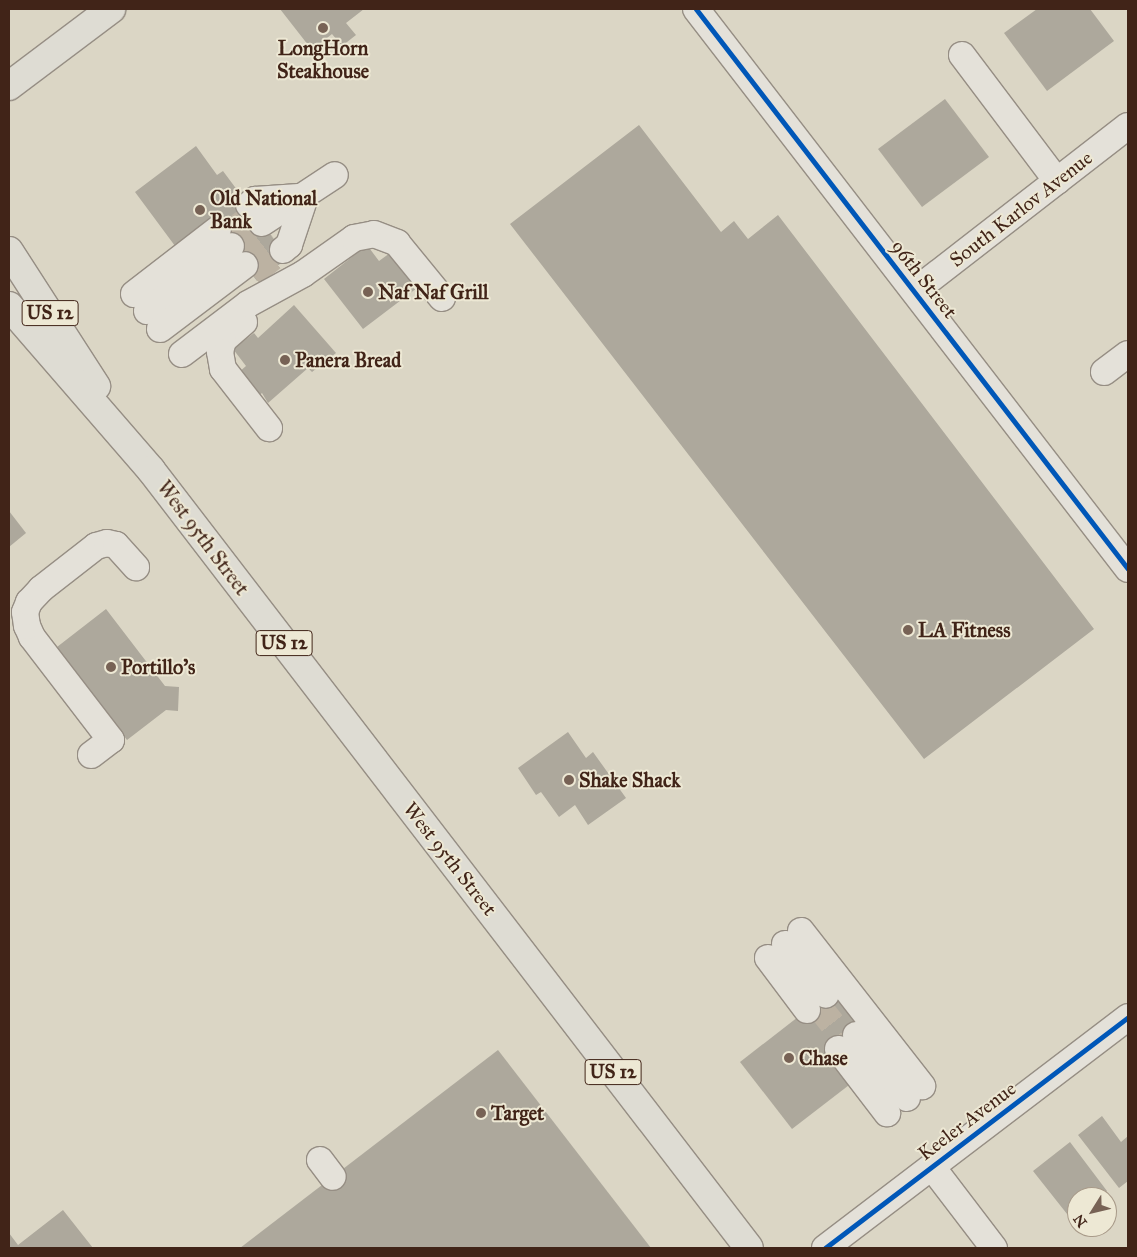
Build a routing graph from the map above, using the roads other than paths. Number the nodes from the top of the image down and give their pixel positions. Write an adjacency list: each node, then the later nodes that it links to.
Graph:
1 (111, 9): 4 (main road)
2 (696, 9): 11 (street, 96th Street)
3 (962, 55): 7 (street)
4 (9, 86)
5 (1125, 136): 7 (street, South Karlov Avenue)
6 (335, 175): 8 (street)
7 (1057, 181): 11 (street, South Karlov Avenue)
8 (305, 197): 8 (street)
9 (9, 251): 18 (main road, West 95th Street / US 12)
10 (277, 287): 12 (street); 14 (street); 17 (street)
11 (915, 291): 20 (street, 96th Street)
12 (442, 298)
13 (9, 306): 18 (main road, West 95th Street / US 12)
14 (155, 321): 14 (street)
15 (1128, 354): 16 (street)
16 (1104, 372)
17 (270, 428)
18 (151, 470): 26 (main road, West 95th Street / US 12)
19 (136, 568): 21 (street)
20 (1128, 569)
21 (91, 756)
22 (816, 1002): 24 (street)
23 (1128, 1017): 25 (street, Keeler Avenue)
24 (847, 1042)
25 (932, 1166): 27 (street, Keeler Avenue); 28 (street)
26 (748, 1248)
27 (825, 1248)
28 (994, 1248)

